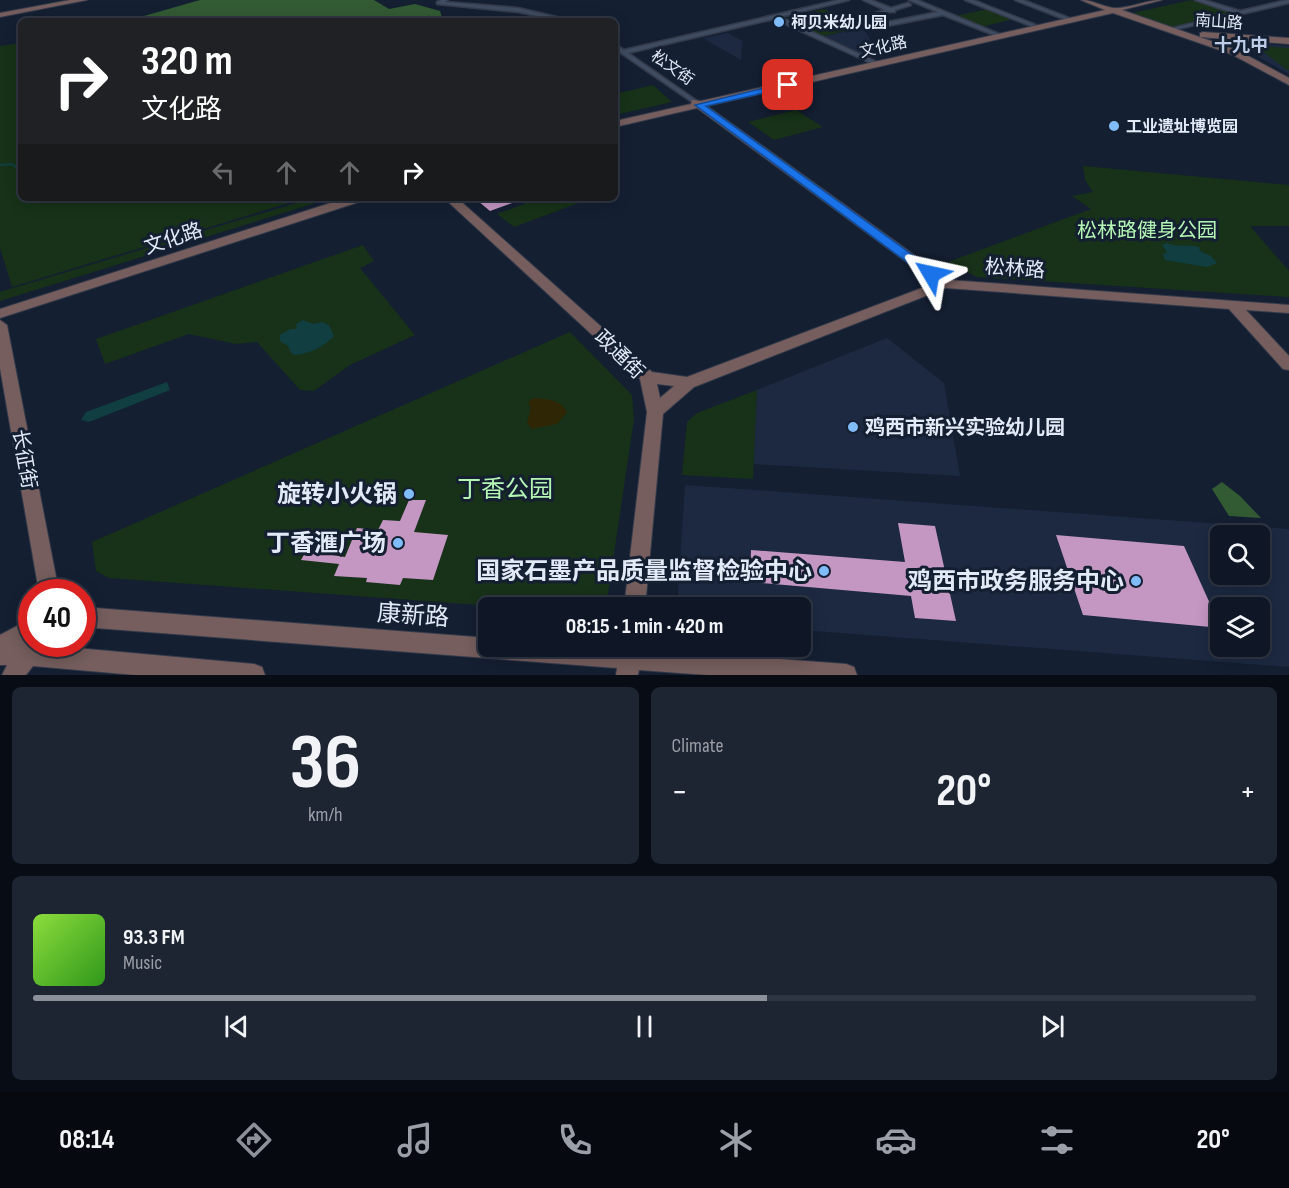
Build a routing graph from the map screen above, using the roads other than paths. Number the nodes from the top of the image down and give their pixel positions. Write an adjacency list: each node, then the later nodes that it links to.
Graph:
1 (83, 0): 17 (main road)
2 (445, 0): 19 (street)
3 (846, 0): 18 (street)
4 (866, 0): 14 (street)
5 (968, 0): 22 (street)
6 (1018, 0): 21 (street)
7 (1085, 0): 13 (main road)
8 (1145, 0): 13 (main road, 文化路)
9 (1158, 0): 13 (main road, 文化路)
10 (1198, 0): 16 (street)
11 (1289, 1): 16 (street)
12 (910, 3): 14 (street); 15 (street)
13 (1111, 9): 21 (main road, 文化路); 23 (main road); 30 (main road, 文化路)
14 (891, 10): 20 (street); 20 (street)
15 (943, 13): 20 (street); 24 (street)
16 (1241, 13): 23 (street)
17 (0, 15)
18 (775, 17): 28 (street); 30 (street)
19 (556, 18)
20 (914, 18)
21 (1066, 18): 22 (main road, 文化路)
22 (1034, 25): 24 (main road, 文化路)
23 (1184, 30): 25 (main road, 南山路); 29 (main road)
24 (996, 34): 30 (main road, 文化路)
25 (1228, 37): 26 (main road, 南山路); 29 (main road)
26 (1289, 41)
27 (618, 48): 28 (street, 松文街)
28 (624, 52): 32 (street, 松文街)
29 (1234, 52): 31 (main road)
30 (874, 63): 32 (main road, 文化路)
31 (1289, 82)
32 (697, 104): 33 (main road, 文化路); 37 (main road, 松文街)
33 (618, 121)
34 (333, 201): 39 (main road, 文化路)
35 (349, 201): 41 (main road, 文化路)
36 (453, 201): 44 (main road, 政通街)
37 (945, 284): 38 (main road, 松林路); 45 (main road, 松林路)
38 (1233, 305): 40 (main road, 松林路); 43 (main road)
39 (0, 308)
40 (1289, 309)
41 (0, 314)
42 (0, 325): 47 (main road, 长征街)
43 (1289, 365)
44 (647, 377): 45 (main road, 松林路); 46 (main road, 政通街)
45 (688, 382): 46 (main road)
46 (655, 412): 48 (main road, 政通街)
47 (47, 579)
48 (635, 597)
49 (96, 618): 56 (main road, 康新路)
50 (18, 636): 51 (main road)
51 (0, 646)
52 (18, 652): 53 (main road)
53 (0, 655)
54 (25, 657): 57 (main road)
55 (96, 657): 58 (main road)
56 (628, 660): 59 (main road, 康新路)
57 (12, 675)
58 (254, 675)
59 (846, 675)

